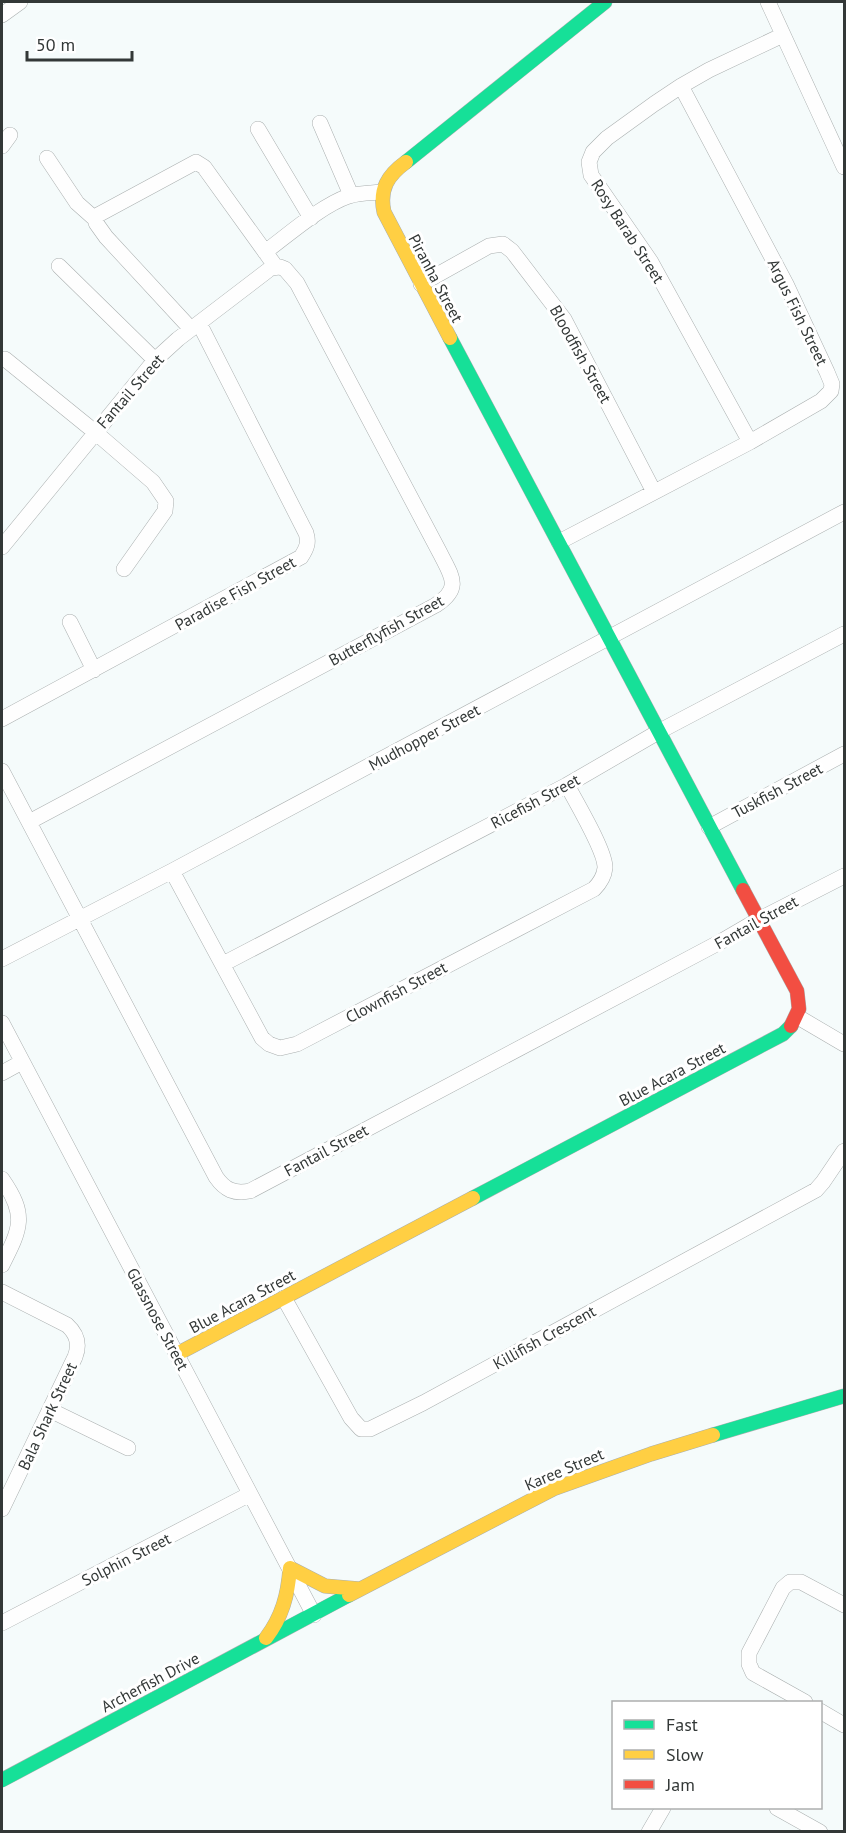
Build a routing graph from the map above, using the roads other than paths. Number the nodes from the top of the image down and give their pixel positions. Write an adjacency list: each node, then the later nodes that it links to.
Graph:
1 (20, 2): 4 (street)
2 (604, 2): 11 (street)
3 (768, 2): 5 (street)
4 (2, 15)
5 (783, 34): 6 (street, Rosy Barab Street); 10 (street)
6 (681, 86): 23 (street, Argus Fish Street); 23 (street, Rosy Barab Street)
7 (320, 123): 12 (street)
8 (258, 129): 13 (street)
9 (47, 158): 14 (street)
10 (844, 167)
11 (382, 192): 12 (street); 18 (street, Piranha Street)
12 (351, 195): 13 (street)
13 (311, 218): 15 (street)
14 (95, 219): 15 (street); 19 (street)
15 (265, 252): 17 (street)
16 (59, 266): 21 (street)
17 (280, 268): 19 (street, Fantail Street); 38 (street, Butterflyfish Street)
18 (421, 284): 24 (street, Bloodfish Street); 26 (street, Piranha Street)
19 (195, 326): 21 (street, Fantail Street); 32 (street, Paradise Fish Street)
20 (5, 360): 22 (street)
21 (155, 360): 22 (street, Fantail Street)
22 (95, 432): 27 (street, Fantail Street); 28 (street)
23 (750, 442): 24 (street, Argus Fish Street)
24 (654, 492): 26 (street, Argus Fish Street)
25 (844, 512): 31 (street, Mudhopper Street)
26 (559, 542): 31 (street, Piranha Street)
27 (2, 547)
28 (124, 569)
29 (70, 622): 32 (street)
30 (844, 633): 34 (street, Ricefish Street)
31 (608, 637): 34 (street); 40 (street, Mudhopper Street)
32 (93, 670): 33 (street, Paradise Fish Street)
33 (2, 719)
34 (660, 731): 37 (street, Ricefish Street); 39 (street)
35 (844, 754): 39 (street, Tuskfish Street)
36 (2, 771): 38 (street, Fantail Street)
37 (567, 785): 45 (street, Ricefish Street); 45 (street, Clownfish Street)
38 (29, 822): 42 (street, Fantail Street)
39 (709, 827): 43 (street)
40 (172, 871): 42 (street, Mudhopper Street); 45 (street, Clownfish Street)
41 (844, 876): 43 (street, Fantail Street)
42 (79, 918): 43 (street, Fantail Street); 44 (street, Mudhopper Street)
43 (758, 920): 46 (street)
44 (2, 959)
45 (223, 964)
46 (798, 1017): 48 (street); 55 (street, Blue Acara Street)
47 (2, 1023): 49 (street, Glassnose Street)
48 (844, 1044)
49 (22, 1062): 50 (street); 56 (street, Glassnose Street)
50 (2, 1073)
51 (844, 1151): 55 (street, Killifish Crescent)
52 (2, 1179): 53 (street)
53 (2, 1265)
54 (2, 1292): 58 (street, Bala Shark Street)
55 (284, 1298): 56 (street, Blue Acara Street)
56 (177, 1354): 60 (street, Glassnose Street)
57 (844, 1396): 63 (street, Karee Street)
58 (50, 1410): 59 (street); 61 (street, Bala Shark Street)
59 (128, 1448)
60 (250, 1494): 62 (street, Glassnose Street); 66 (street, Solphin Street)
61 (2, 1509)
62 (290, 1568): 63 (street); 65 (street, Glassnose Street); 67 (street)
63 (360, 1589): 65 (street, Karee Street)
64 (844, 1605): 68 (street)
65 (314, 1615): 67 (street, Archerfish Drive)
66 (2, 1623)
67 (264, 1641): 71 (street, Archerfish Drive)
68 (803, 1701)
69 (822, 1713): 70 (street)
70 (844, 1725)
71 (2, 1780)
72 (662, 1809): 74 (street)
73 (779, 1809): 75 (street)
74 (649, 1832)
75 (820, 1832)

